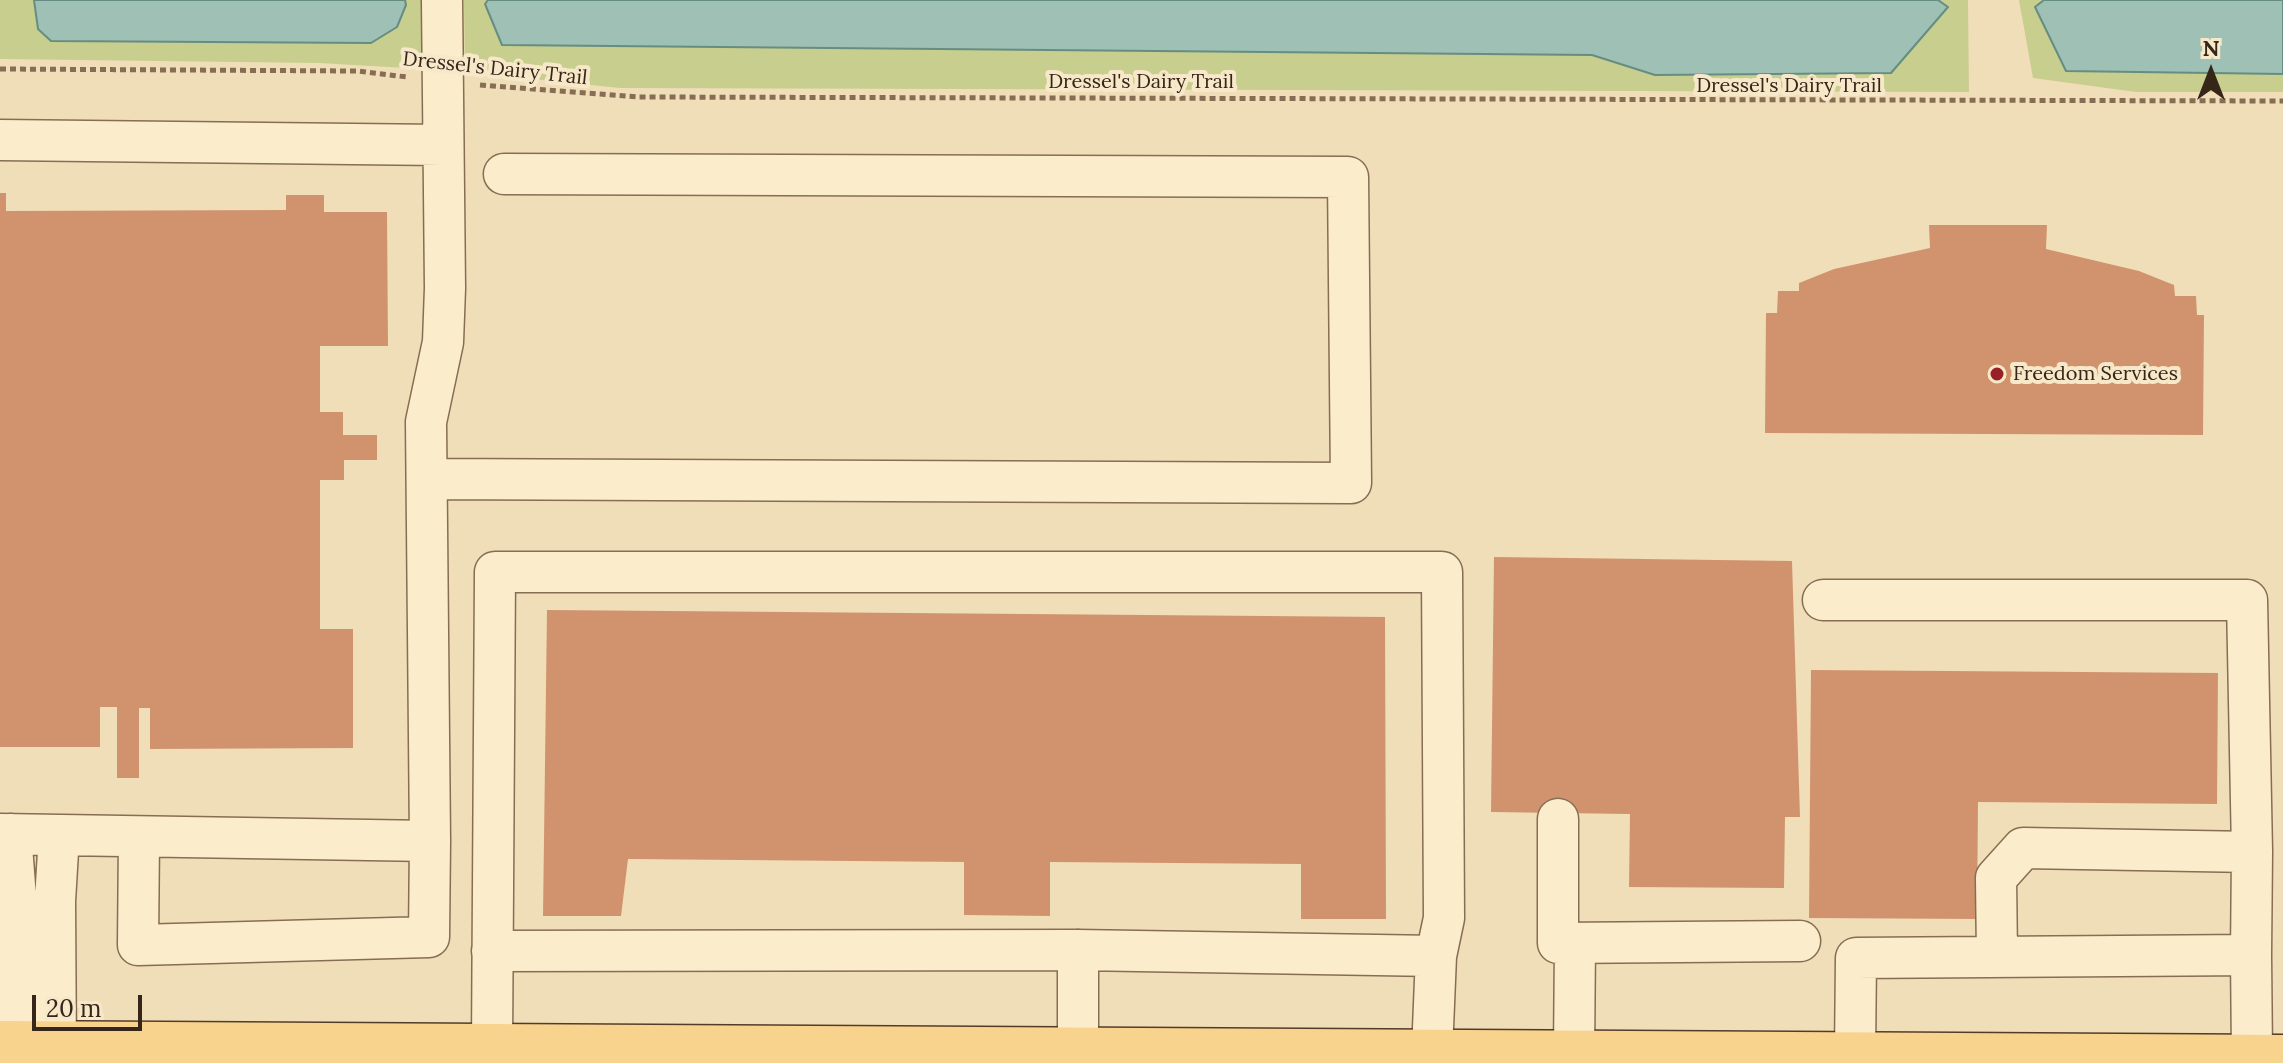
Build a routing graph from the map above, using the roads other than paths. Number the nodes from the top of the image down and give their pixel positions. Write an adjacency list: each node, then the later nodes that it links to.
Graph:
1 (442, 0): 3 (lane)
2 (0, 140): 3 (lane)
3 (441, 145): 5 (lane)
4 (504, 174): 5 (lane)
5 (427, 479): 11 (lane)
6 (1823, 600): 12 (lane)
7 (1558, 819): 14 (lane)
8 (6, 834): 9 (lane); 20 (lane)
9 (59, 835): 10 (lane); 20 (lane)
10 (139, 837): 11 (lane); 11 (lane)
11 (430, 841)
12 (2252, 852): 17 (lane); 19 (lane)
13 (1800, 941): 14 (lane)
14 (1575, 943): 25 (lane)
15 (1078, 950): 16 (lane); 18 (lane); 23 (lane)
16 (492, 951): 18 (lane); 22 (lane)
17 (2251, 955): 19 (lane); 26 (lane)
18 (1436, 956): 21 (lane)
19 (1997, 957): 24 (lane)
20 (29, 1051): 22 (main road)
21 (1432, 1052): 23 (main road); 25 (main road)
22 (492, 1054): 23 (main road)
23 (1106, 1054)
24 (1855, 1054): 26 (main road); 27 (main road)
25 (1599, 1056): 27 (main road)
26 (2268, 1056)
27 (1665, 1058)

